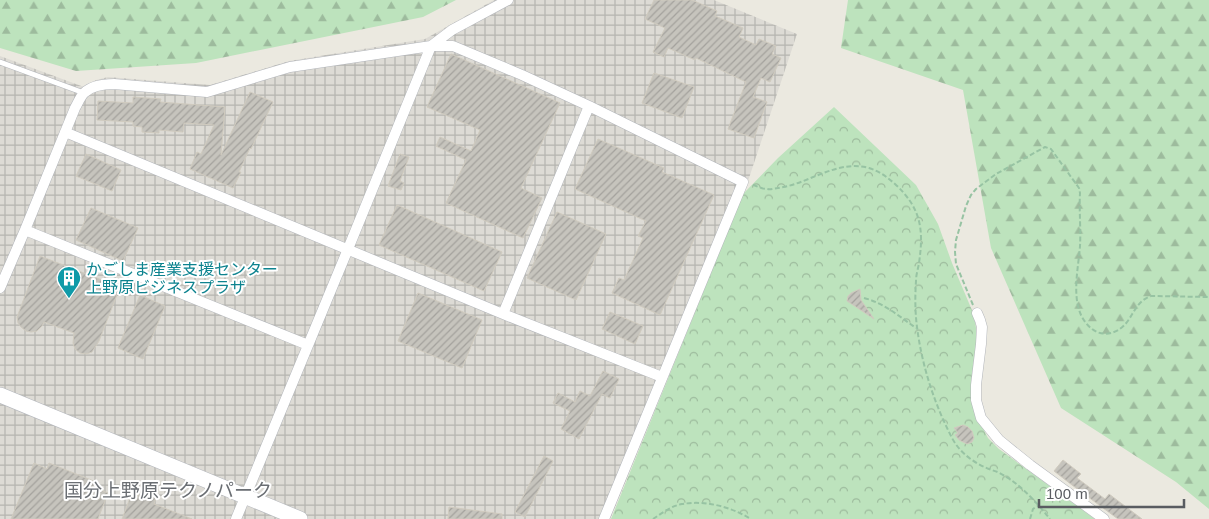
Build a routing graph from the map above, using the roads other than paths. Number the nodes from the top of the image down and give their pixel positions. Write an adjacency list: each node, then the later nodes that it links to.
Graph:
1 (508, 0): 2 (street)
2 (431, 46): 4 (street); 5 (street); 8 (street)
3 (0, 62): 4 (lane)
4 (84, 93): 6 (street)
5 (589, 106): 11 (street); 13 (street)
6 (65, 132): 7 (street); 8 (street)
7 (25, 230): 9 (street); 12 (street)
8 (348, 249): 11 (street); 12 (street)
9 (0, 288)
10 (977, 313): 19 (street)
11 (503, 314): 13 (street)
12 (308, 345): 15 (street)
13 (662, 377): 18 (street)
14 (0, 395): 15 (street)
15 (245, 496): 16 (street); 17 (street)
16 (236, 519)
17 (300, 519)
18 (604, 519)
19 (1104, 519)

